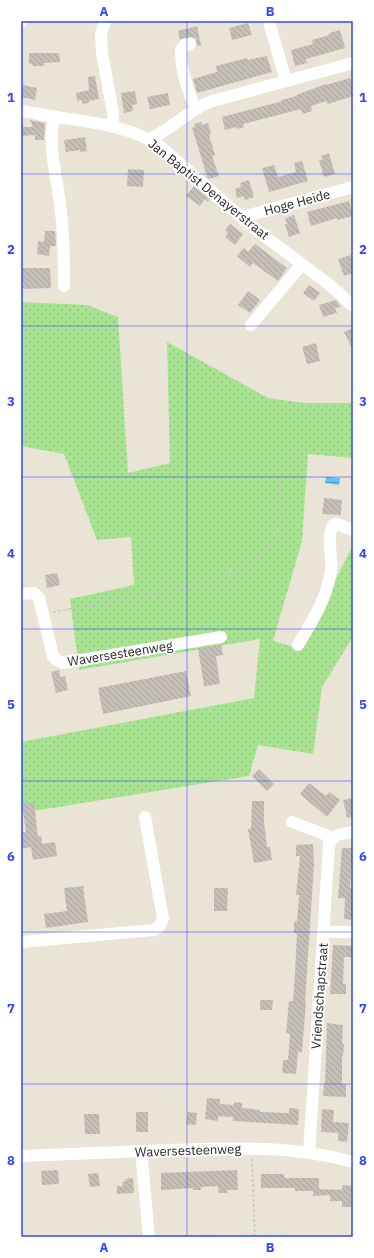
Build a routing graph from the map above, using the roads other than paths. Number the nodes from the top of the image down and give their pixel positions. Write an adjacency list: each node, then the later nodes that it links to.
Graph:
1 (106, 21): 9 (street)
2 (269, 22): 5 (street)
3 (190, 44): 6 (street)
4 (353, 63): 5 (street)
5 (286, 81): 6 (street)
6 (196, 108): 10 (street)
7 (21, 111): 8 (street, Jan Baptist Denayerstraat)
8 (54, 117): 9 (street, Jan Baptist Denayerstraat); 14 (street)
9 (113, 127): 10 (street, Jan Baptist Denayerstraat)
10 (150, 139): 12 (street, Jan Baptist Denayerstraat)
11 (353, 187): 12 (street, Hoge Heide)
12 (242, 217): 13 (street, Jan Baptist Denayerstraat)
13 (302, 264): 15 (street, Jan Baptist Denayerstraat); 16 (street)
14 (64, 286)
15 (353, 306)
16 (251, 325)
17 (353, 530): 20 (street)
18 (21, 594): 19 (street, Waversesteenweg)
19 (221, 638)
20 (298, 644)
21 (144, 817): 27 (street)
22 (292, 822): 24 (street)
23 (353, 832): 24 (street)
24 (331, 839): 25 (street, Vriendschapstraat)
25 (323, 932): 26 (street); 29 (street, Vriendschapstraat)
26 (353, 932)
27 (21, 942)
28 (141, 1151): 29 (street, Waversesteenweg); 30 (street, Waversesteenweg); 32 (street)
29 (309, 1153): 31 (street, Waversesteenweg)
30 (21, 1156)
31 (353, 1162)
32 (149, 1237)

